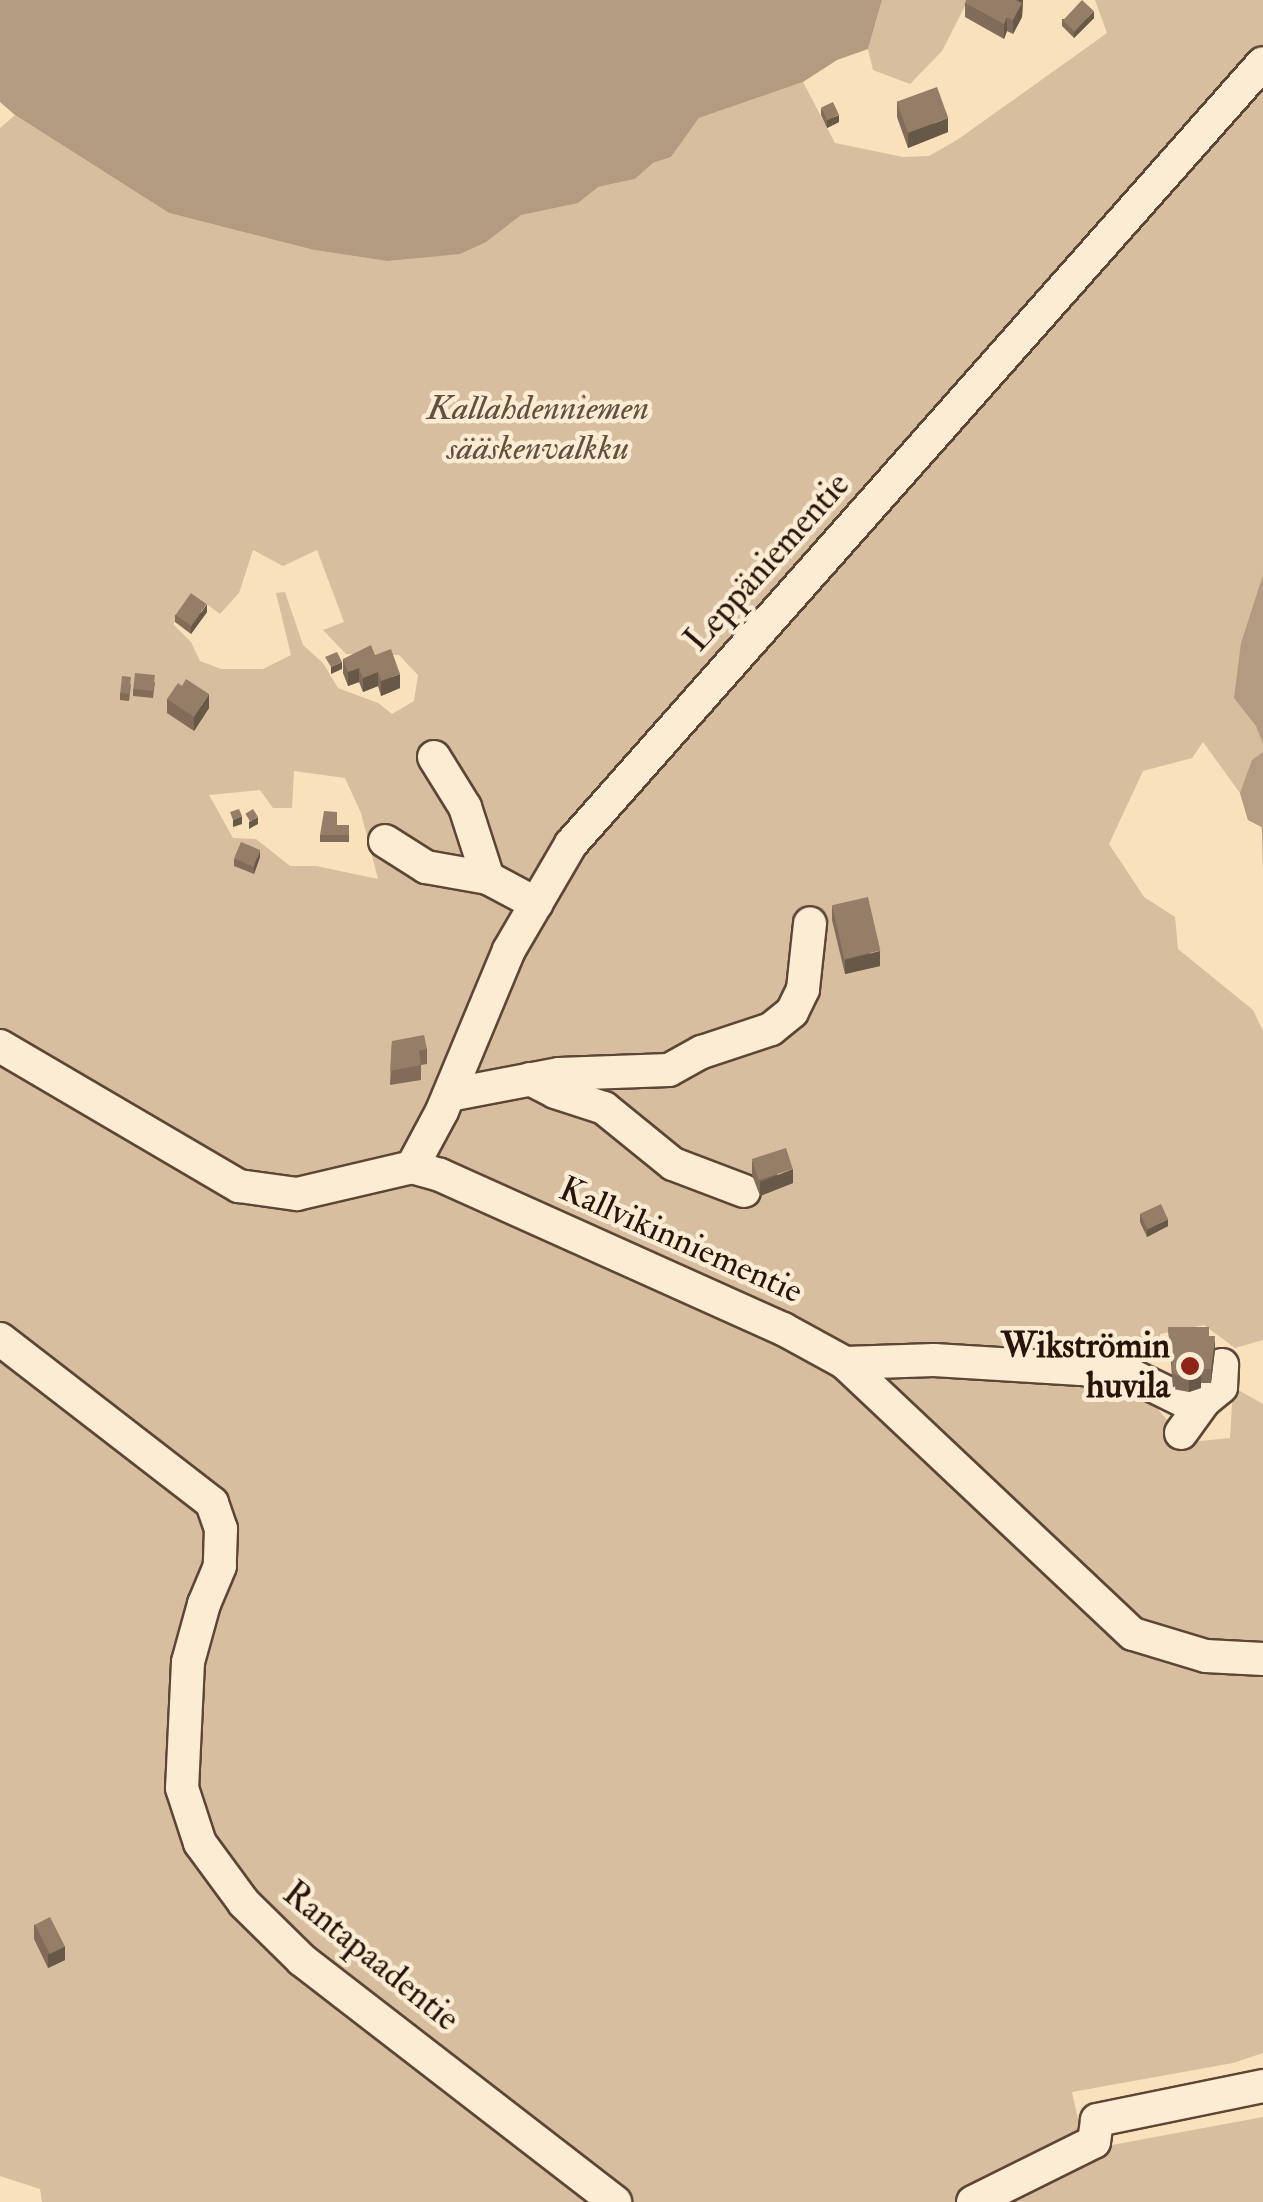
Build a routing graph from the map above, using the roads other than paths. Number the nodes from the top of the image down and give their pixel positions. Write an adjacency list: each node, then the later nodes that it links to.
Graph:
1 (1263, 63): 5 (street, Leppäniementie)
2 (434, 757): 4 (street)
3 (385, 841): 4 (street)
4 (488, 878): 5 (street)
5 (537, 904): 9 (street, Leppäniementie)
6 (810, 923): 8 (street)
7 (0, 1046): 10 (street)
8 (530, 1079): 9 (street); 11 (street)
9 (448, 1095): 10 (street, Leppäniementie)
10 (412, 1168): 13 (street, Kallvikinniementie)
11 (744, 1191)
12 (2, 1351): 19 (street, Rantapaadentie)
13 (845, 1363): 15 (street); 17 (street, Kallvikinniementie)
14 (1222, 1365): 15 (street)
15 (1204, 1402): 16 (street)
16 (1181, 1433)
17 (1263, 1659)
18 (1263, 2086): 20 (street)
19 (615, 2202)
20 (973, 2202)

